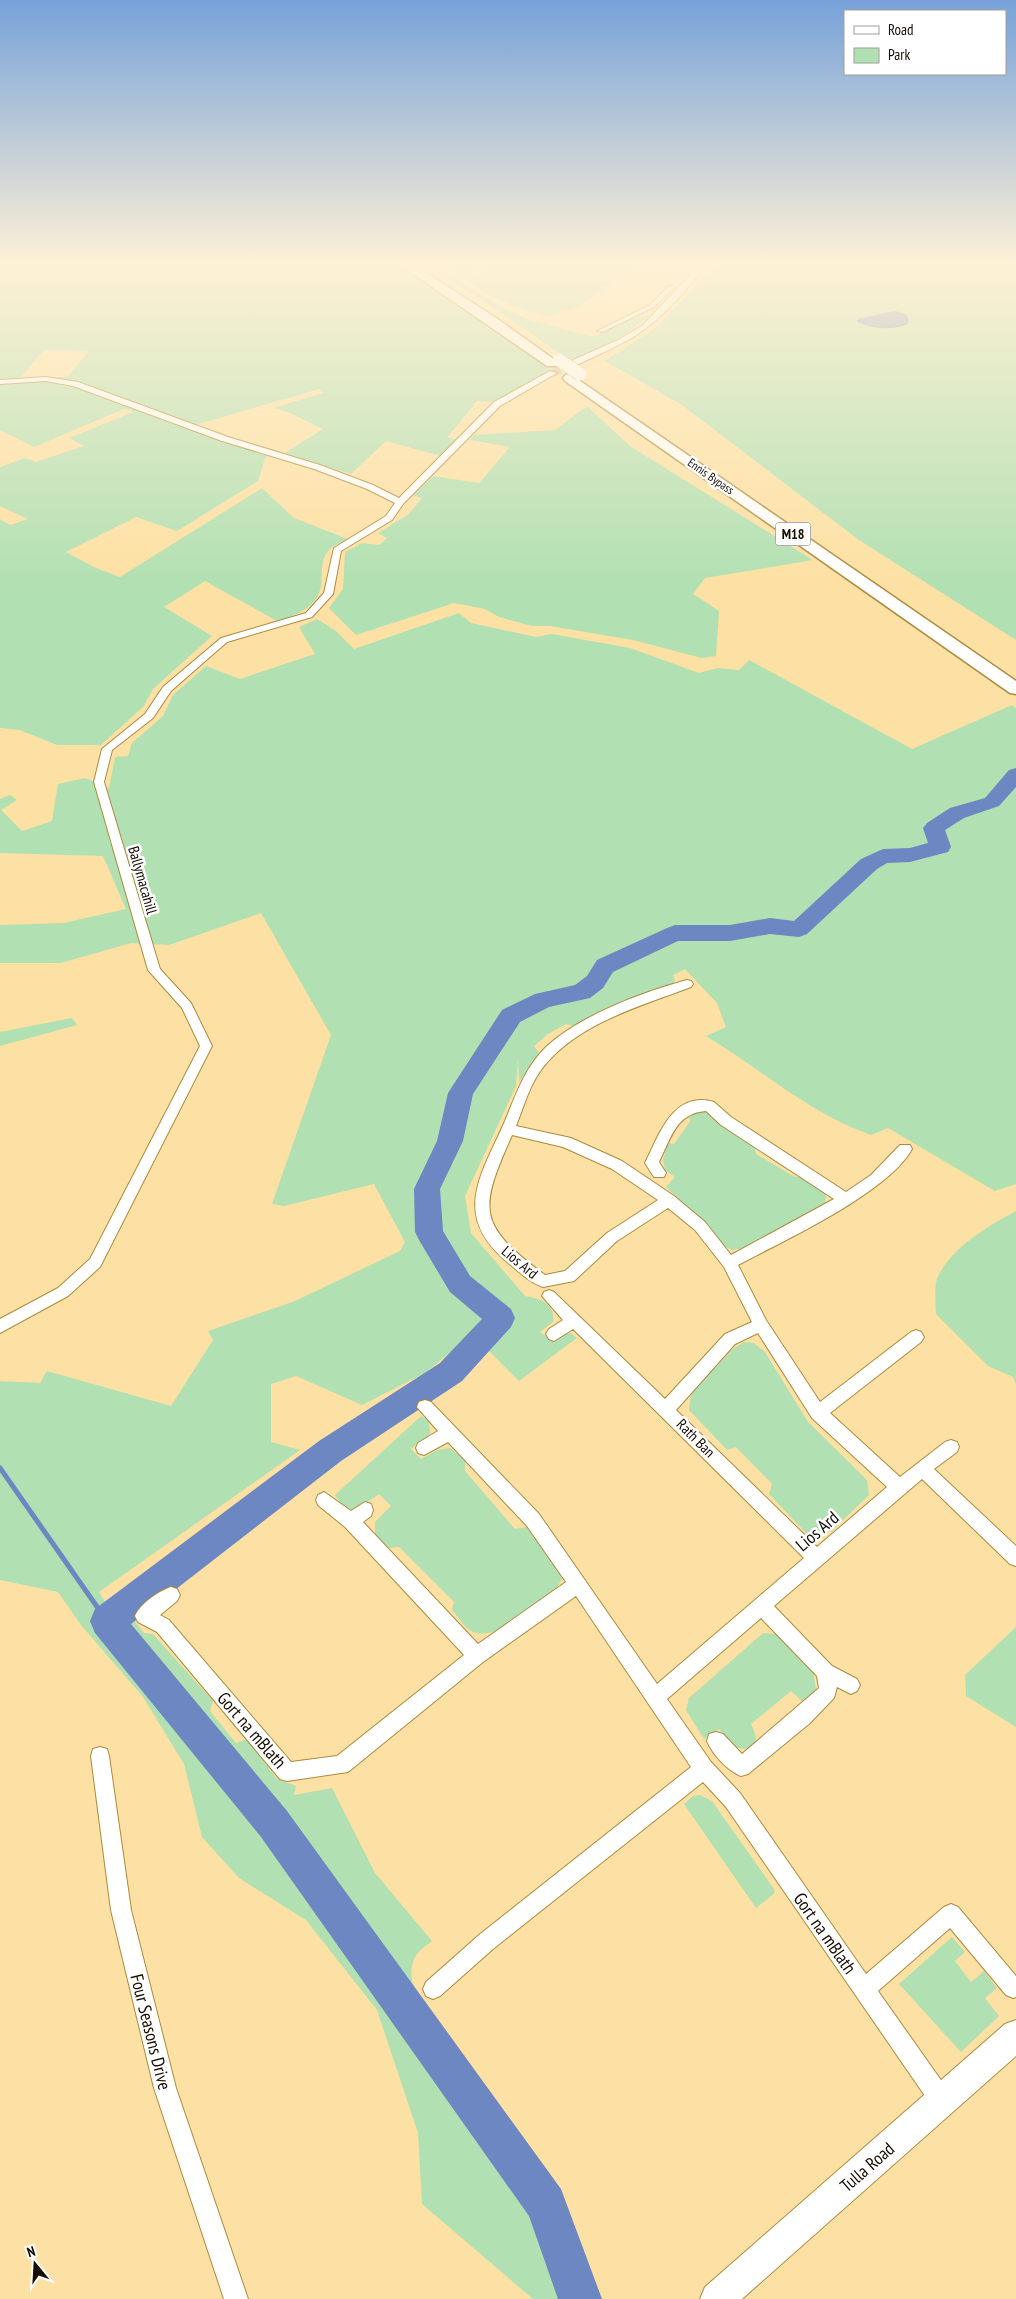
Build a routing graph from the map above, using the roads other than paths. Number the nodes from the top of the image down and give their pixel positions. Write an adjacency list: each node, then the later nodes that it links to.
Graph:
1 (546, 371): 4 (street)
2 (576, 372): 5 (highway, Ennis Bypass / M18); 6 (highway, Ennis Bypass / M18)
3 (0, 382): 4 (street)
4 (400, 502): 17 (street, Ballymacahill)
5 (1016, 672)
6 (1016, 689)
7 (687, 984): 8 (street, Lios Ard)
8 (508, 1129): 12 (street); 12 (street, Lios Ard)
9 (905, 1149): 11 (street)
10 (659, 1173): 11 (street)
11 (846, 1199): 13 (street)
12 (669, 1200): 13 (street)
13 (729, 1263): 16 (street)
14 (549, 1296): 15 (street, Rath Ban)
15 (574, 1321): 18 (street); 21 (street, Rath Ban)
16 (761, 1325): 21 (street); 22 (street)
17 (0, 1327)
18 (554, 1334)
19 (916, 1337): 22 (street)
20 (425, 1408): 23 (street, Gort na mBlath)
21 (666, 1409): 31 (street, Rath Ban)
22 (818, 1413): 27 (street)
23 (449, 1433): 25 (street); 33 (street, Gort na mBlath)
24 (951, 1446): 26 (street, Lios Ard)
25 (424, 1448)
26 (922, 1468): 27 (street, Lios Ard); 32 (street)
27 (899, 1487): 31 (street, Lios Ard)
28 (324, 1500): 30 (street)
29 (365, 1510): 30 (street)
30 (351, 1521): 36 (street)
31 (816, 1558): 35 (street, Lios Ard)
32 (1016, 1558)
33 (578, 1584): 36 (street, Gort na mBlath); 39 (street, Gort na mBlath)
34 (171, 1595): 36 (street, Gort na mBlath)
35 (761, 1606): 37 (street); 39 (street)
36 (477, 1656)
37 (826, 1672): 38 (street); 40 (street)
38 (851, 1685)
39 (654, 1698): 42 (street, Gort na mBlath)
40 (716, 1741)
41 (100, 1756): 48 (street, Four Seasons Drive)
42 (704, 1769): 44 (street, Gort na mBlath); 45 (street)
43 (1013, 1988): 44 (street)
44 (864, 1989): 47 (street, Gort na mBlath)
45 (433, 1990)
46 (1016, 2035): 47 (main road, Tulla Road)
47 (942, 2101): 49 (main road, Tulla Road)
48 (236, 2299)
49 (717, 2299)

